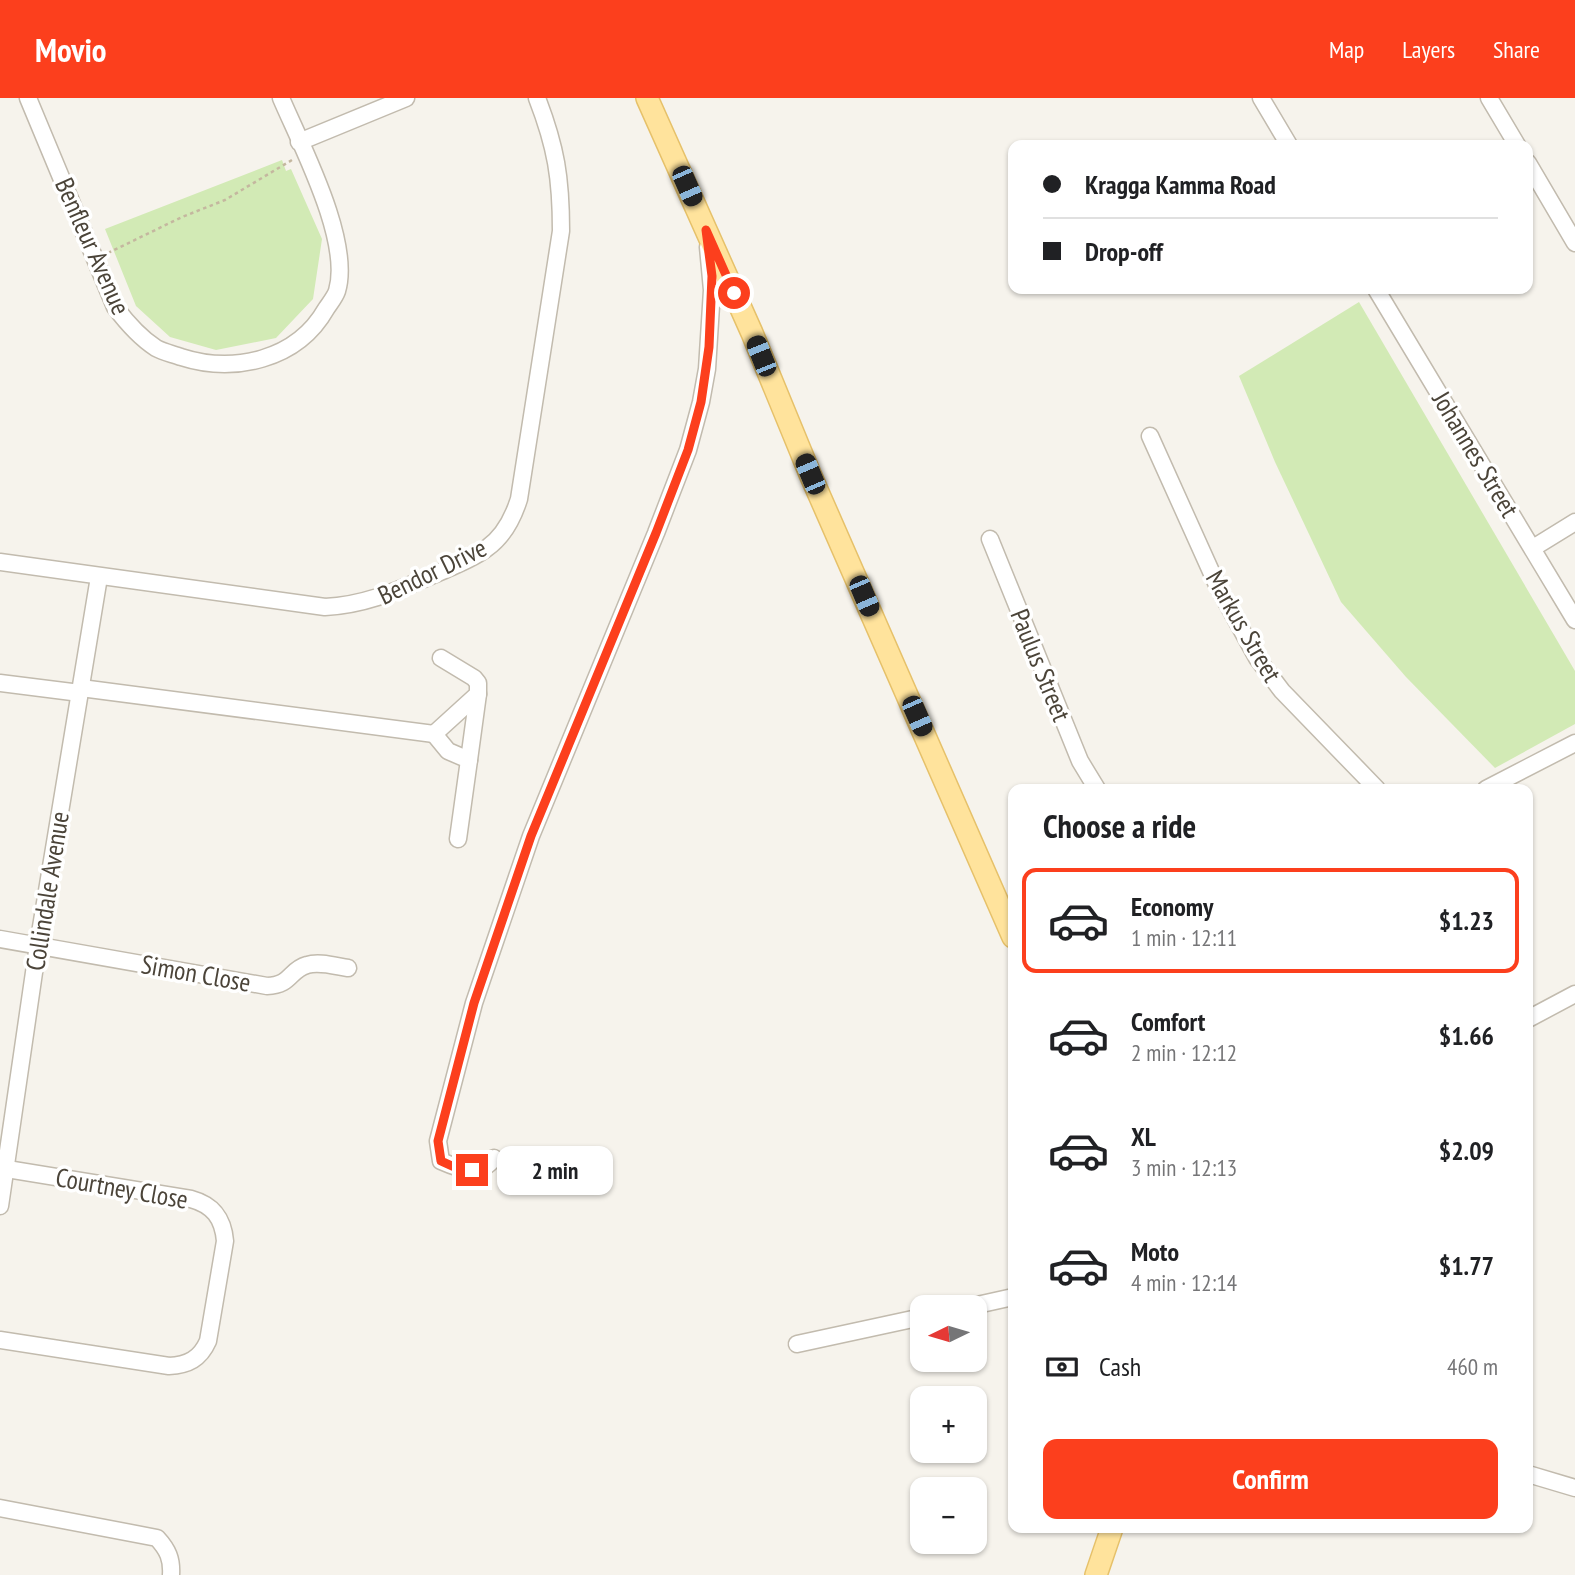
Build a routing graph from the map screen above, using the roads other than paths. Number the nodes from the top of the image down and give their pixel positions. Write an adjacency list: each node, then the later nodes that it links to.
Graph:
1 (28, 98): 10 (street, Benfleur Avenue)
2 (281, 98): 10 (street, Benfleur Avenue)
3 (406, 98): 10 (street)
4 (537, 98): 20 (street, Bendor Drive)
5 (647, 98): 12 (main road)
6 (1261, 98): 8 (street)
7 (1489, 98): 9 (street)
8 (1286, 140)
9 (1514, 140)
10 (302, 147)
11 (1533, 172): 13 (street)
12 (706, 230): 33 (main road); 39 (street)
13 (1575, 243)
14 (1379, 294): 18 (street, Johannes Street)
15 (1150, 436): 30 (street, Markus Street)
16 (1575, 522): 18 (street)
17 (990, 539): 29 (street, Paulus Street)
18 (1533, 548): 21 (street, Johannes Street)
19 (0, 562): 20 (street, Bendor Drive)
20 (99, 577): 24 (street, Collindale Avenue)
21 (1575, 620)
22 (442, 658): 25 (street)
23 (0, 682): 24 (street)
24 (81, 690): 26 (street); 35 (street, Collindale Avenue)
25 (478, 694): 26 (street); 28 (street)
26 (434, 734): 28 (street)
27 (1575, 743): 31 (street)
28 (469, 760): 32 (street)
29 (1094, 784)
30 (1372, 784)
31 (1496, 784)
32 (458, 839)
33 (1008, 926)
34 (0, 939): 35 (street, Simon Close)
35 (38, 945): 36 (street, Simon Close); 40 (street, Collindale Avenue)
36 (348, 968)
37 (1575, 994): 38 (street)
38 (1533, 1016)
39 (494, 1158)
40 (6, 1169): 41 (street, Collindale Avenue); 45 (street, Courtney Close)
41 (0, 1206)
42 (1008, 1298): 43 (street)
43 (987, 1303)
44 (910, 1320): 46 (street)
45 (0, 1339)
46 (797, 1345)
47 (1533, 1475): 48 (street)
48 (1575, 1488)
49 (0, 1508): 51 (street)
50 (1110, 1533): 52 (main road)
51 (171, 1575)
52 (1096, 1575)

